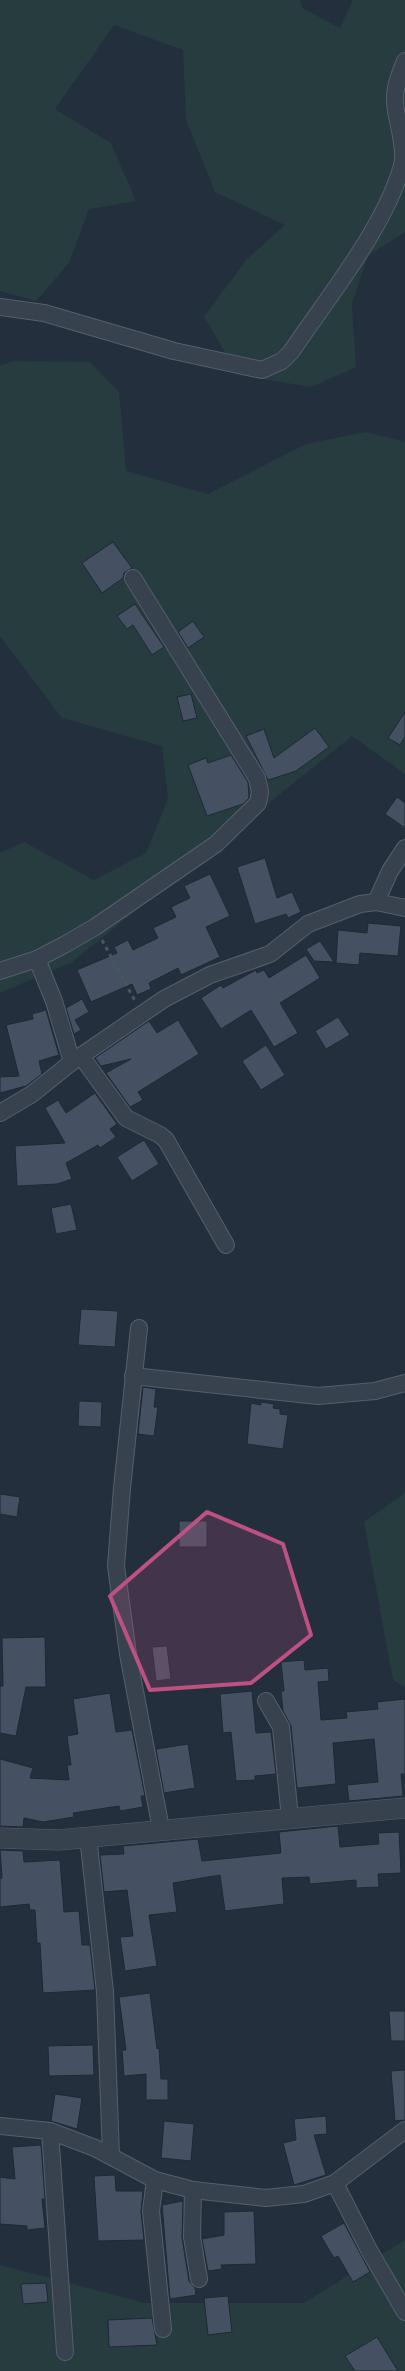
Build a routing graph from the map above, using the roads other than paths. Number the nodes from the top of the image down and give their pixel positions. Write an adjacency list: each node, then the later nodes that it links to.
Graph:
1 (405, 61): 2 (street)
2 (0, 307)
3 (133, 578): 7 (street)
4 (405, 848): 5 (street)
5 (376, 902): 6 (street); 9 (street)
6 (405, 908)
7 (38, 959): 8 (street); 9 (street)
8 (0, 971)
9 (77, 1059): 10 (street); 11 (street)
10 (0, 1113)
11 (226, 1245)
12 (139, 1328): 13 (street)
13 (133, 1376): 14 (street); 18 (street)
14 (405, 1383)
15 (266, 1700): 17 (street)
16 (405, 1808): 17 (street)
17 (290, 1818): 18 (street)
18 (161, 1830): 19 (street)
19 (88, 1836): 20 (street); 24 (street)
20 (0, 1838)
21 (0, 2126): 23 (street)
22 (405, 2130): 26 (street)
23 (50, 2131): 24 (street); 31 (street)
24 (111, 2156): 25 (street)
25 (155, 2180): 27 (street); 30 (street)
26 (335, 2183): 27 (street); 29 (street)
27 (193, 2190): 28 (street)
28 (199, 2279)
29 (405, 2312)
30 (163, 2329)
31 (65, 2352)

